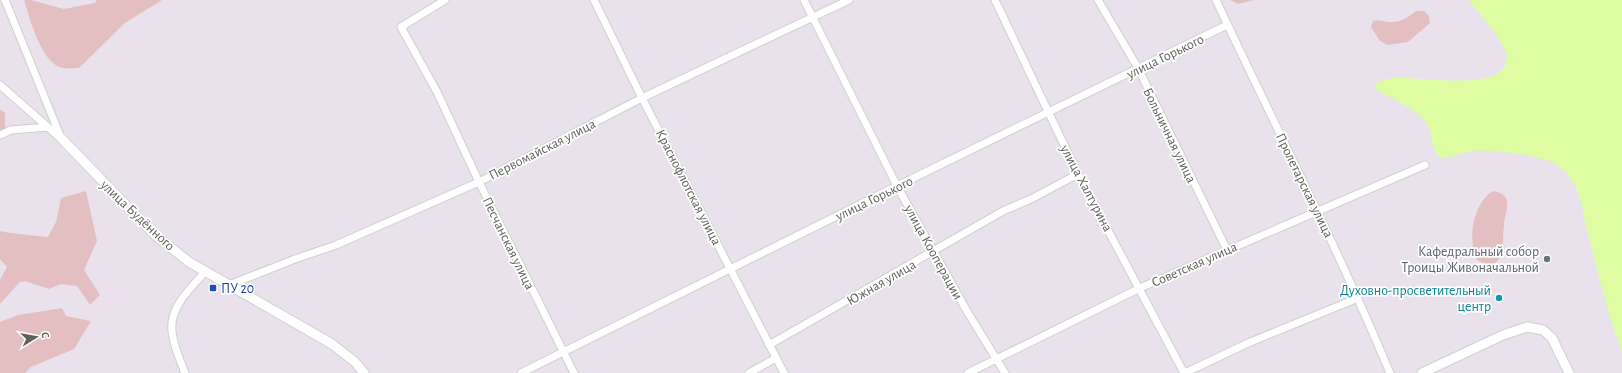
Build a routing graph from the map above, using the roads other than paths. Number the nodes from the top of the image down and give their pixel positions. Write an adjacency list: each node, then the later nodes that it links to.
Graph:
1 (5, 0): 17 (street)
2 (445, 0): 20 (street, Песчанская улица)
3 (594, 0): 13 (street, Краснофлотская улица)
4 (804, 0): 9 (street, улица Кооперации)
5 (849, 0): 9 (street, Первомайская улица)
6 (995, 0): 14 (street, улица Халтурина)
7 (1098, 0): 11 (street, Больничная улица)
8 (1216, 0): 10 (street, Пролетарская улица)
9 (812, 18): 13 (street, Первомайская улица); 21 (street, улица Кооперации)
10 (1228, 25): 11 (street, улица Горького); 22 (street, Пролетарская улица)
11 (1138, 68): 14 (street, улица Горького); 23 (street, Больничная улица)
12 (0, 85): 15 (street)
13 (642, 98): 20 (street, Первомайская улица); 25 (street, Краснофлотская улица)
14 (1048, 113): 19 (street, улица Халтурина); 21 (street, улица Горького)
15 (48, 127): 16 (street); 17 (street)
16 (0, 135)
17 (61, 138): 26 (street, улица Будённого)
18 (1425, 165): 22 (street, Советская улица)
19 (1078, 174): 24 (street, Южная улица); 28 (street, улица Халтурина)
20 (479, 182): 27 (street, Первомайская улица); 31 (street, Песчанская улица)
21 (897, 186): 24 (street, улица Кооперации); 25 (street, улица Горького)
22 (1318, 210): 23 (street, Советская улица); 29 (street, Пролетарская улица)
23 (1227, 250): 28 (street, Советская улица)
24 (933, 252): 30 (street, Южная улица); 33 (street, улица Кооперации)
25 (732, 269): 30 (street, Краснофлотская улица); 31 (street, улица Горького)
26 (206, 271): 27 (street, улица Будённого); 34 (street)
27 (229, 284): 35 (street, улица Будённого)
28 (1140, 288): 33 (street, Советская улица); 42 (street, улица Халтурина)
29 (1358, 298): 42 (street); 43 (street, Пролетарская улица)
30 (769, 345): 32 (street, Краснофлотская улица)
31 (563, 352): 36 (street, улица Горького); 37 (street, Песчанская улица)
32 (776, 358): 38 (street); 39 (street, Краснофлотская улица)
33 (998, 359): 40 (street, Советская улица); 41 (street, улица Кооперации)
34 (184, 373)
35 (364, 373)
36 (522, 373)
37 (574, 373)
38 (749, 373)
39 (784, 373)
40 (968, 373)
41 (1006, 373)
42 (1184, 373)
43 (1390, 373)
44 (1422, 373): 45 (street)
45 (1569, 373)

